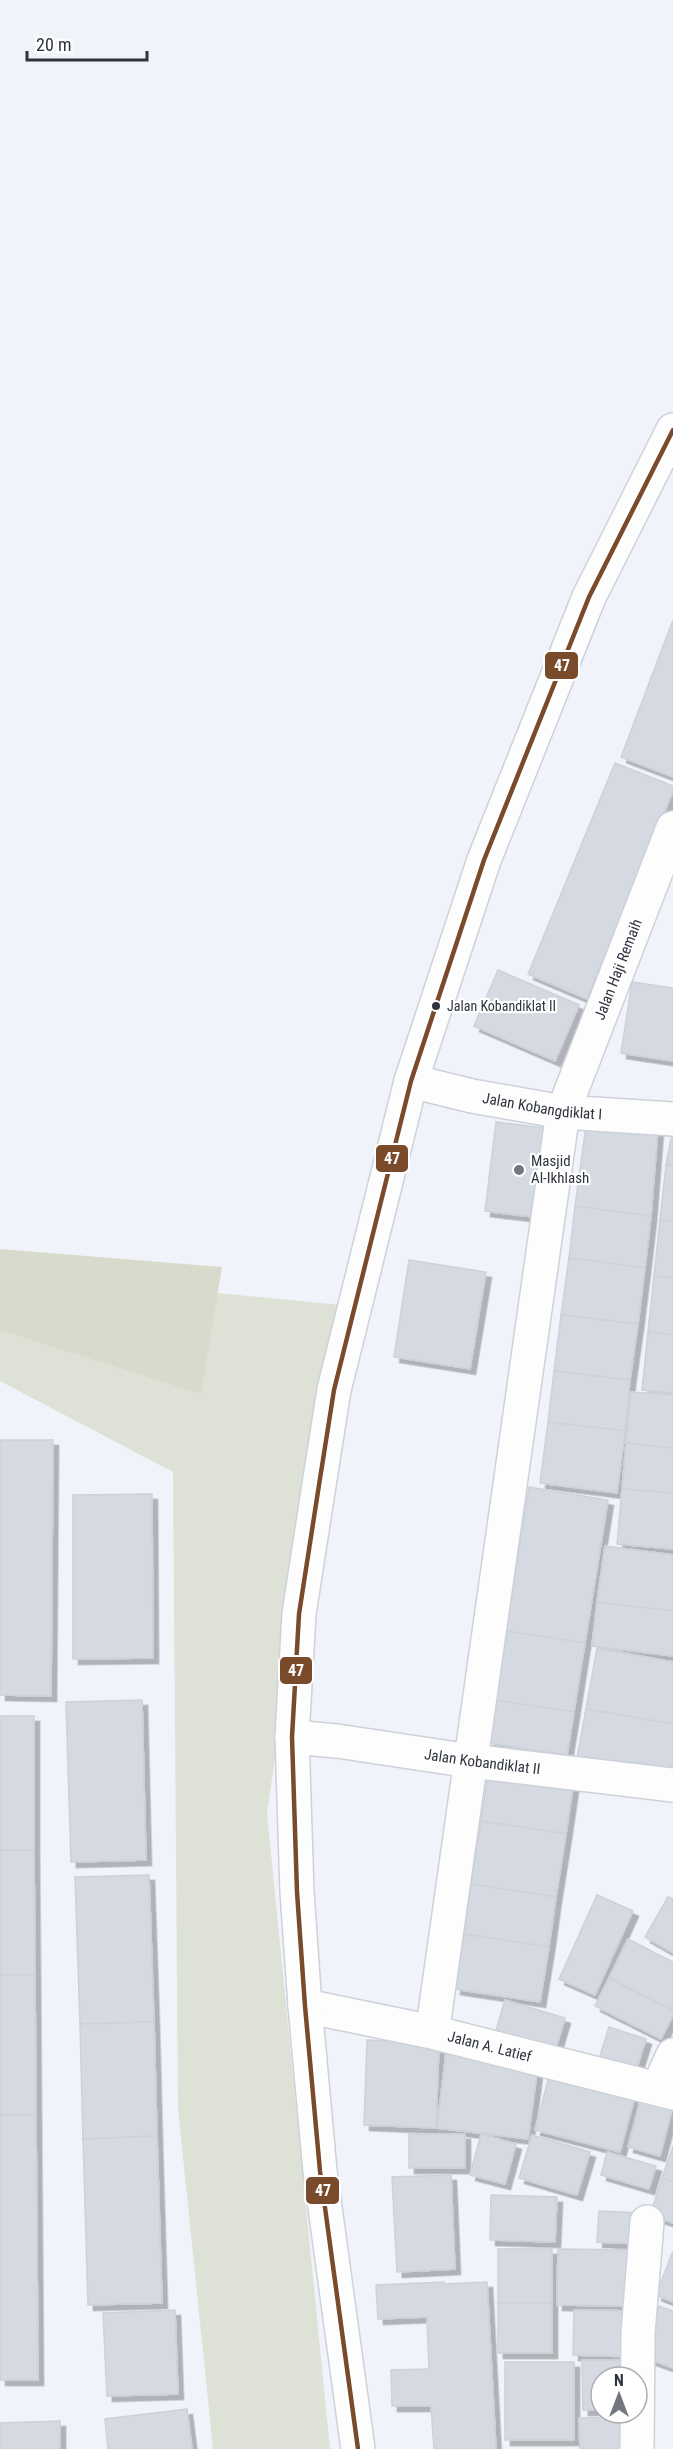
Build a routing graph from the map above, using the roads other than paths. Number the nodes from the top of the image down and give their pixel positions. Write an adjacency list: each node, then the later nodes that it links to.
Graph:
1 (673, 430): 3 (street)
2 (673, 828): 4 (street, Jalan Haji Remaih)
3 (411, 1081): 4 (street, Jalan Kobangdiklat I); 6 (street)
4 (563, 1112): 5 (street, Jalan Kobangdiklat I); 7 (street, Jalan Haji Remaih)
5 (673, 1119)
6 (292, 1737): 7 (street, Jalan Kobandiklat II); 9 (street)
7 (471, 1761): 8 (street, Jalan Kobandiklat II); 10 (street, Jalan Haji Remaih)
8 (673, 1785)
9 (304, 2006): 12 (street, Jalan A. Latief); 14 (street)
10 (433, 2027)
11 (673, 2055): 12 (street)
12 (666, 2091)
13 (647, 2222): 15 (street)
14 (358, 2449)
15 (637, 2449)

